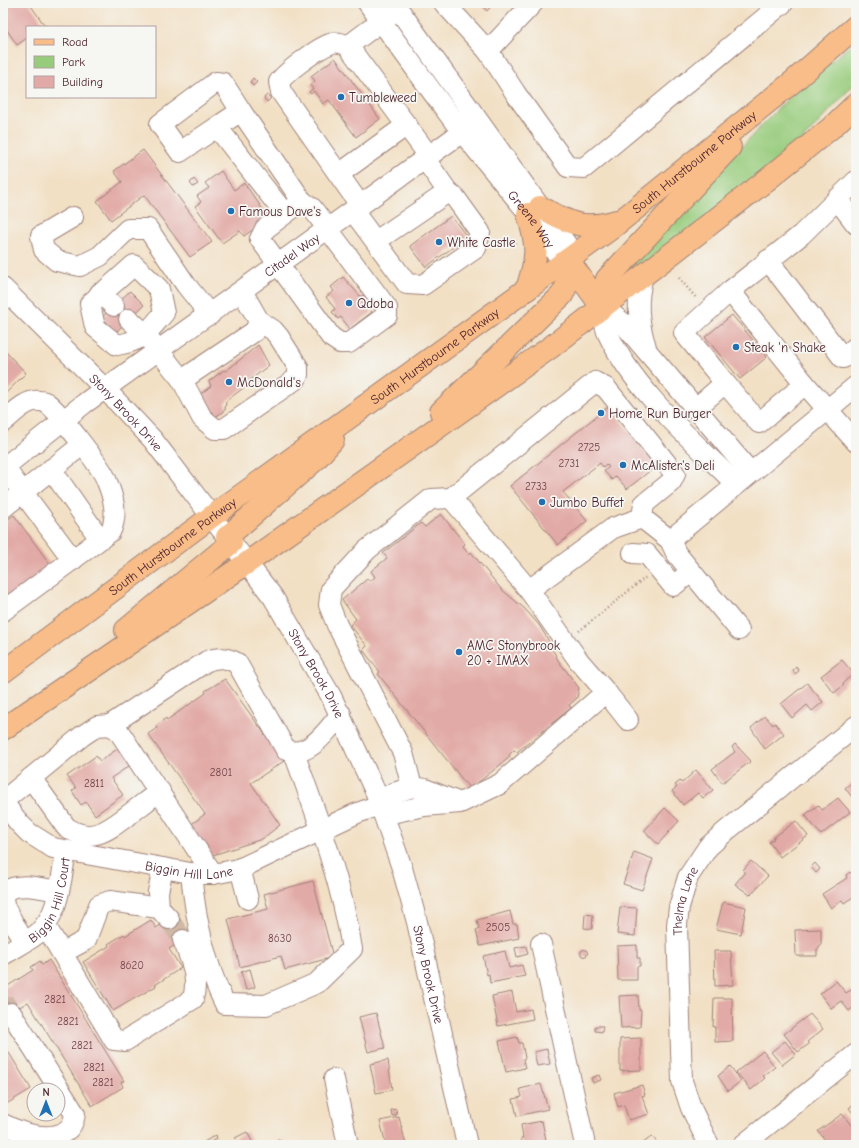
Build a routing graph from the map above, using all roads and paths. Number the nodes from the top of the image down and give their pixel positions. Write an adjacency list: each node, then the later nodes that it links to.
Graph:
1 (368, 3): 8 (street, Greene Way)
2 (444, 3): 10 (street)
3 (533, 3): 10 (street)
4 (782, 3): 10 (street)
5 (843, 3): 7 (path)
6 (399, 5): 8 (street); 15 (street, Greene Way)
7 (852, 16): 11 (main road, South Hurstbourne Parkway)
8 (381, 21): 9 (street); 19 (street, Greene Way)
9 (348, 46): 16 (street); 21 (street)
10 (488, 51)
11 (779, 93): 30 (main road, South Hurstbourne Parkway); 44 (main road)
12 (856, 98): 18 (main road)
13 (856, 104): 18 (main road)
14 (241, 111): 17 (street); 17 (street); 25 (street)
15 (478, 120): 19 (street, Citadel Way); 27 (street, Greene Way)
16 (407, 125): 20 (street); 21 (street)
17 (217, 127): 28 (street)
18 (831, 128): 39 (main road)
19 (462, 132): 20 (street, Citadel Way); 27 (street, Greene Way)
20 (427, 157): 23 (street); 26 (street, Citadel Way)
21 (338, 174): 26 (street)
22 (856, 181): 24 (street)
23 (448, 192): 34 (street); 34 (street)
24 (837, 200): 31 (street); 37 (street)
25 (302, 201): 28 (street); 32 (street)
26 (357, 208): 32 (street, Citadel Way); 34 (street)
27 (534, 210): 30 (main road); 36 (street, Greene Way); 41 (main road)
28 (284, 213): 38 (street)
29 (73, 217): 45 (street)
30 (623, 219): 36 (main road, South Hurstbourne Parkway)
31 (856, 224)
32 (328, 229): 38 (street, Citadel Way); 38 (street)
33 (492, 240): 35 (path)
34 (376, 241)
35 (520, 243)
36 (568, 260): 41 (main road, South Hurstbourne Parkway); 44 (main road); 67 (main road)
37 (768, 260): 42 (street); 49 (street)
38 (278, 265): 43 (street, Citadel Way)
39 (643, 276): 44 (main road); 51 (street)
40 (3, 288): 56 (street, Stony Brook Drive)
41 (527, 289): 59 (main road, South Hurstbourne Parkway)
42 (730, 290): 53 (street); 54 (street)
43 (242, 292): 45 (street, Citadel Way); 47 (street)
44 (602, 307): 51 (street); 57 (street); 67 (main road)
45 (210, 315): 50 (street, Citadel Way)
46 (129, 319): 48 (street)
47 (259, 321): 52 (street); 52 (street)
48 (146, 335): 48 (street); 50 (street)
49 (856, 347)
50 (160, 351): 52 (street); 56 (street, Citadel Way)
51 (649, 354): 58 (street)
52 (182, 380)
53 (725, 383): 54 (street); 58 (street)
54 (805, 384): 60 (street)
55 (856, 386): 60 (street)
56 (106, 390): 63 (street, Citadel Way); 74 (street, Stony Brook Drive)
57 (652, 397): 61 (street); 62 (street)
58 (691, 403): 62 (street); 70 (street)
59 (365, 406): 74 (main road, South Hurstbourne Parkway); 77 (main road)
60 (827, 410): 65 (street); 70 (street)
61 (628, 414): 72 (street); 75 (street)
62 (668, 416): 70 (street)
63 (64, 420): 64 (street); 66 (street); 68 (street, Citadel Way)
64 (3, 422)
65 (856, 442)
66 (82, 445): 69 (street); 76 (street)
67 (386, 464): 81 (main road)
68 (3, 468): 71 (street)
69 (51, 469): 71 (street); 76 (street)
70 (743, 478): 78 (street)
71 (22, 492): 73 (street); 80 (street)
72 (451, 498): 83 (street); 96 (street)
73 (3, 508)
74 (211, 517): 77 (street, Stony Brook Drive); 86 (main road, South Hurstbourne Parkway)
75 (642, 518): 78 (street); 83 (street)
76 (100, 539): 80 (street)
77 (229, 540): 81 (street, Stony Brook Drive); 88 (main road)
78 (670, 540): 82 (street)
79 (633, 553): 82 (street)
80 (73, 560): 84 (street)
81 (247, 563): 88 (main road); 89 (street, Stony Brook Drive)
82 (691, 572): 85 (street)
83 (529, 590): 87 (street)
84 (3, 611)
85 (739, 630)
86 (3, 672)
87 (606, 692): 90 (street); 99 (street)
88 (55, 693): 93 (main road)
89 (341, 714): 94 (street); 100 (street, Stony Brook Drive)
90 (628, 720)
91 (856, 726): 123 (street, Thelma Lane)
92 (114, 727): 94 (street); 95 (street); 97 (street)
93 (3, 729)
94 (294, 753): 101 (street)
95 (31, 778): 97 (street); 98 (street)
96 (412, 787): 99 (street); 100 (street, Biggin Hill Lane)
97 (160, 791): 106 (street)
98 (3, 802): 102 (street, Biggin Hill Lane)
99 (460, 803): 100 (street)
100 (382, 804): 101 (street, Biggin Hill Lane); 121 (street, Stony Brook Drive)
101 (322, 830): 104 (street, Biggin Hill Lane); 105 (street)
102 (66, 851): 103 (street, Biggin Hill Lane); 107 (street, Biggin Hill Court)
103 (162, 868): 105 (street, Biggin Hill Lane); 114 (street)
104 (240, 868): 106 (street, Biggin Hill Lane); 109 (street)
105 (191, 873): 106 (street, Biggin Hill Lane)
106 (213, 874)
107 (58, 891): 108 (street); 110 (street, Biggin Hill Court)
108 (3, 896): 112 (street)
109 (248, 899)
110 (45, 925): 112 (street, Biggin Hill Court); 114 (street)
111 (183, 940): 114 (street)
112 (24, 942): 115 (street, Biggin Hill Court)
113 (541, 944): 122 (street)
114 (62, 953)
115 (3, 955)
116 (11, 1013): 119 (street)
117 (856, 1054): 124 (street)
118 (334, 1079): 120 (street)
119 (3, 1124)
120 (348, 1145)
121 (467, 1145)
122 (585, 1145)
123 (709, 1145)
124 (743, 1145)

